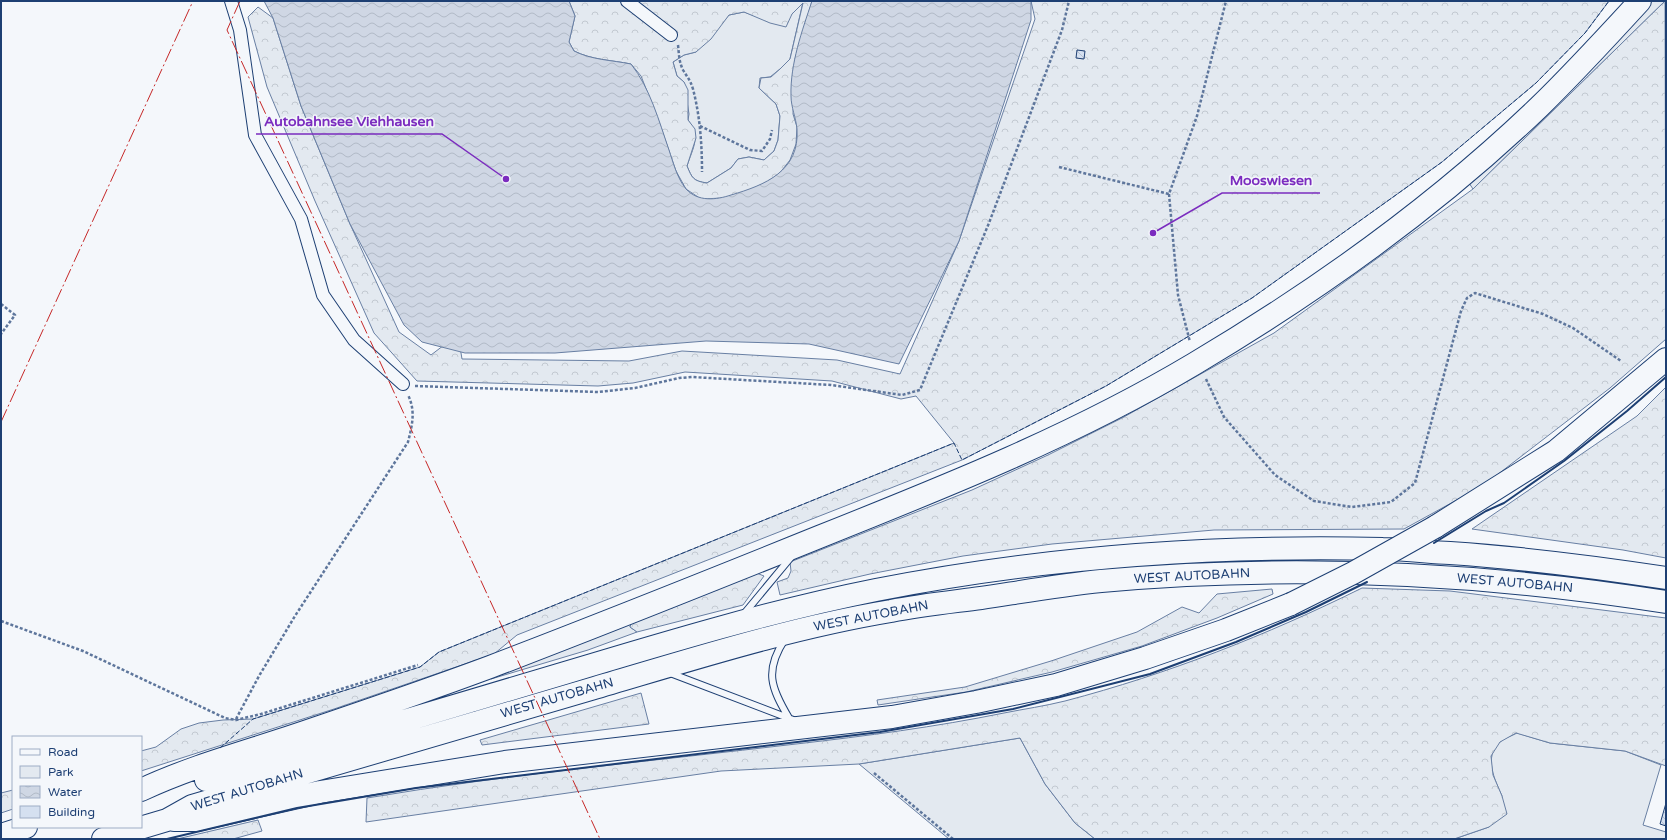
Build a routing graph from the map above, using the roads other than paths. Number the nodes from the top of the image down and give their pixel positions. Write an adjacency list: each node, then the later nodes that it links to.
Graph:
1 (231, 1): 6 (street)
2 (627, 1): 4 (street)
3 (1640, 1): 7 (highway)
4 (671, 36)
5 (1666, 359): 14 (highway, bridge)
6 (403, 384)
7 (802, 544): 10 (lane); 15 (highway)
8 (1666, 578): 10 (highway, WEST AUTOBAHN)
9 (1666, 602): 11 (highway, WEST AUTOBAHN)
10 (735, 624): 16 (highway, WEST AUTOBAHN)
11 (795, 631): 12 (highway, WEST AUTOBAHN); 13 (lane)
12 (659, 669): 13 (lane); 17 (highway, WEST AUTOBAHN)
13 (790, 718): 14 (lane)
14 (812, 726): 17 (highway)
15 (142, 790)
16 (142, 794)
17 (167, 820): 18 (highway, WEST AUTOBAHN)
18 (142, 827)
19 (22, 828): 21 (highway)
20 (140, 828): 22 (highway, WEST AUTOBAHN)
21 (1, 834)
22 (103, 839)

